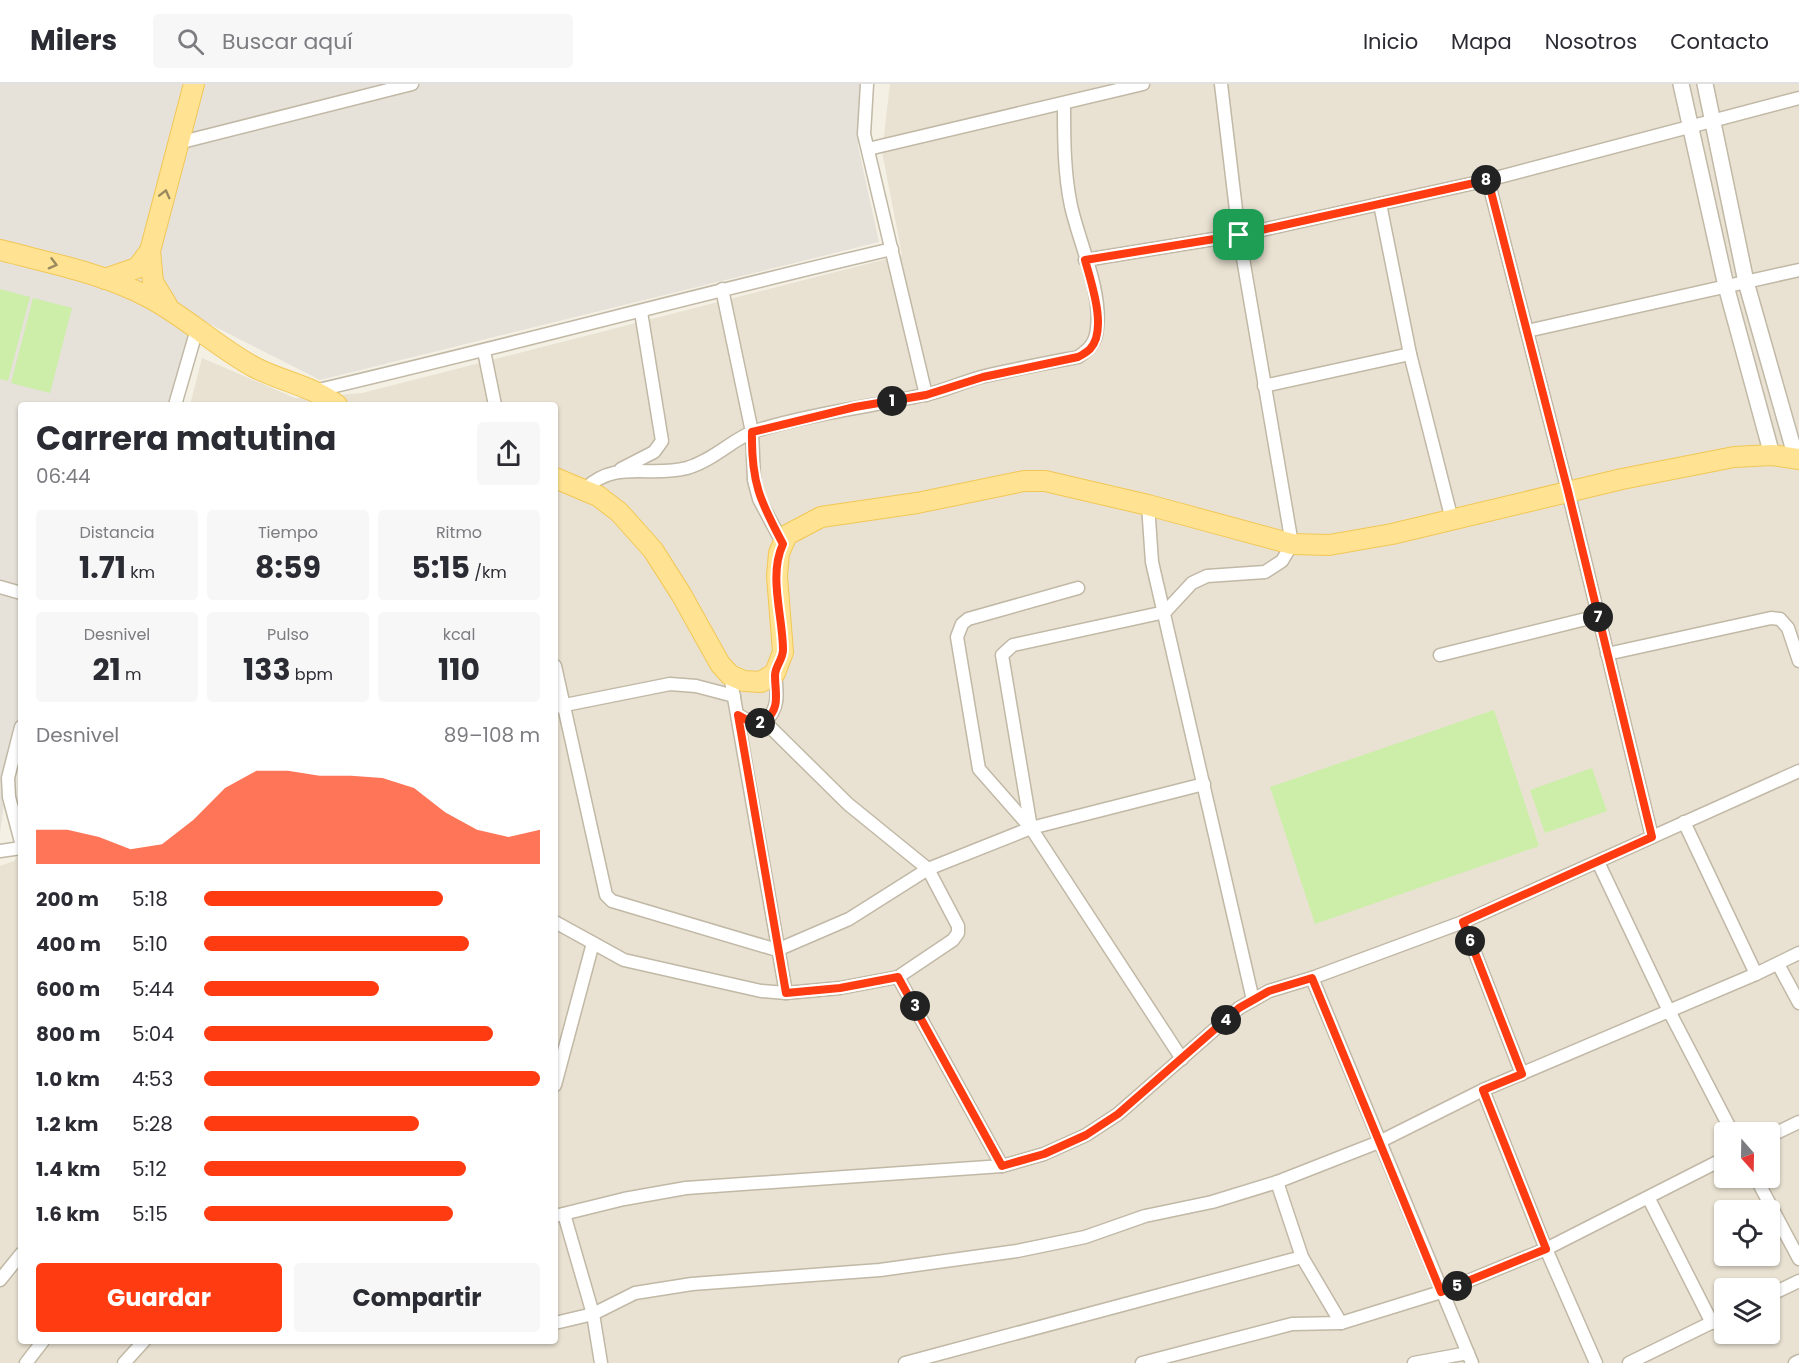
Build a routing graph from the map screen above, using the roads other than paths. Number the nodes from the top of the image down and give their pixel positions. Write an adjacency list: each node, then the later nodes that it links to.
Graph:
1 (194, 84): 12 (main road)
2 (412, 84): 12 (street)
3 (867, 84): 13 (street)
4 (1143, 84): 9 (street)
5 (1221, 84): 16 (street)
6 (1681, 84): 11 (street)
7 (1705, 84): 10 (street)
8 (1799, 98): 10 (street)
9 (1064, 104): 13 (street); 20 (street)
10 (1713, 120): 11 (street); 23 (street)
11 (1690, 126): 14 (street); 24 (street)
12 (178, 143): 19 (main road, one-way to 12)
13 (868, 149): 17 (street)
14 (1488, 180): 15 (street); 29 (street)
15 (1380, 204): 16 (street); 31 (street)
16 (1239, 235): 20 (street); 32 (street)
17 (892, 249): 25 (street); 34 (street)
18 (0, 250): 22 (main road, one-way to 22)
19 (150, 251): 22 (main road); 26 (main road)
20 (1085, 260): 34 (street)
21 (1799, 270): 23 (street)
22 (105, 279): 26 (main road)
23 (1746, 282): 24 (street); 39 (street)
24 (1726, 286): 29 (street); 40 (street)
25 (722, 289): 27 (street); 38 (street)
26 (169, 309): 28 (main road)
27 (641, 312): 30 (street); 42 (street)
28 (197, 329): 33 (main road); 35 (street)
29 (1527, 331): 45 (street)
30 (484, 351): 33 (street); 37 (street)
31 (1410, 354): 32 (street); 47 (street)
32 (1264, 386): 49 (street)
33 (312, 391): 36 (main road)
34 (926, 395): 38 (street)
35 (176, 402)
36 (332, 402)
37 (494, 402)
38 (752, 432): 42 (street); 48 (street)
39 (1794, 436): 41 (street)
40 (1772, 455): 41 (main road); 45 (main road)
41 (1798, 459)
42 (616, 471): 44 (street)
43 (558, 479): 44 (main road)
44 (585, 489): 58 (main road)
45 (1568, 491): 47 (main road); 54 (street)
46 (1148, 505): 48 (main road); 49 (main road); 53 (street)
47 (1452, 520): 49 (main road)
48 (783, 544): 59 (main road)
49 (1292, 544): 53 (street)
50 (0, 587): 52 (street)
51 (1078, 588): 69 (street)
52 (18, 593)
53 (1165, 612): 67 (street); 69 (street)
54 (1598, 616): 55 (street); 56 (street)
55 (1607, 654): 57 (street); 71 (street)
56 (1440, 655)
57 (1799, 661)
58 (730, 675): 59 (main road); 61 (street)
59 (768, 677): 64 (street)
60 (558, 690): 62 (street)
61 (734, 696): 62 (street); 63 (street)
62 (560, 706): 79 (street)
63 (738, 715): 64 (street); 79 (street)
64 (765, 722): 75 (street)
65 (18, 739): 70 (street)
66 (1799, 771): 68 (street)
67 (1204, 784): 69 (street); 86 (street)
68 (1684, 822): 71 (street); 82 (street)
69 (1030, 828): 75 (street); 89 (street)
70 (18, 831)
71 (1652, 837): 74 (street)
72 (18, 848): 73 (street)
73 (0, 851)
74 (1598, 862): 76 (street); 88 (street)
75 (928, 868): 79 (street); 83 (street)
76 (1463, 922): 84 (street); 91 (street)
77 (558, 924): 78 (street)
78 (593, 943): 85 (street); 90 (street)
79 (777, 950): 85 (street)
80 (1799, 953): 81 (street)
81 (1778, 964): 82 (street); 87 (street)
82 (1756, 974): 88 (street)
83 (898, 977): 85 (street); 98 (street)
84 (1312, 978): 86 (street); 96 (street)
85 (786, 993)
86 (1253, 1000): 89 (street)
87 (1799, 1003)
88 (1668, 1009): 91 (street); 93 (street)
89 (1182, 1059): 98 (street)
90 (558, 1074)
91 (1522, 1074): 92 (street)
92 (1483, 1090): 96 (street); 103 (street)
93 (1727, 1122)
94 (1799, 1122): 95 (street)
95 (1780, 1131)
96 (1379, 1142): 99 (street); 110 (street)
97 (1714, 1164): 101 (street)
98 (1002, 1166): 102 (street)
99 (1277, 1182): 104 (street); 111 (street)
100 (1761, 1188): 106 (street)
101 (1649, 1199): 103 (street); 114 (street)
102 (559, 1215): 111 (street)
103 (1546, 1249): 110 (street); 124 (street)
104 (1302, 1257): 113 (street); 121 (street)
105 (18, 1258): 107 (street)
106 (1799, 1258)
107 (0, 1280)
108 (1799, 1281): 109 (street)
109 (1780, 1290)
110 (1441, 1292): 113 (street); 117 (street)
111 (593, 1314): 112 (street); 120 (street)
112 (558, 1322)
113 (1341, 1323): 122 (street)
114 (1712, 1323): 125 (street)
115 (41, 1344): 118 (street)
116 (141, 1344): 119 (street)
117 (1470, 1358): 123 (street)
118 (26, 1363)
119 (124, 1363)
120 (602, 1363)
121 (905, 1363)
122 (1142, 1363)
123 (1414, 1363)
124 (1596, 1363)
125 (1629, 1363)

